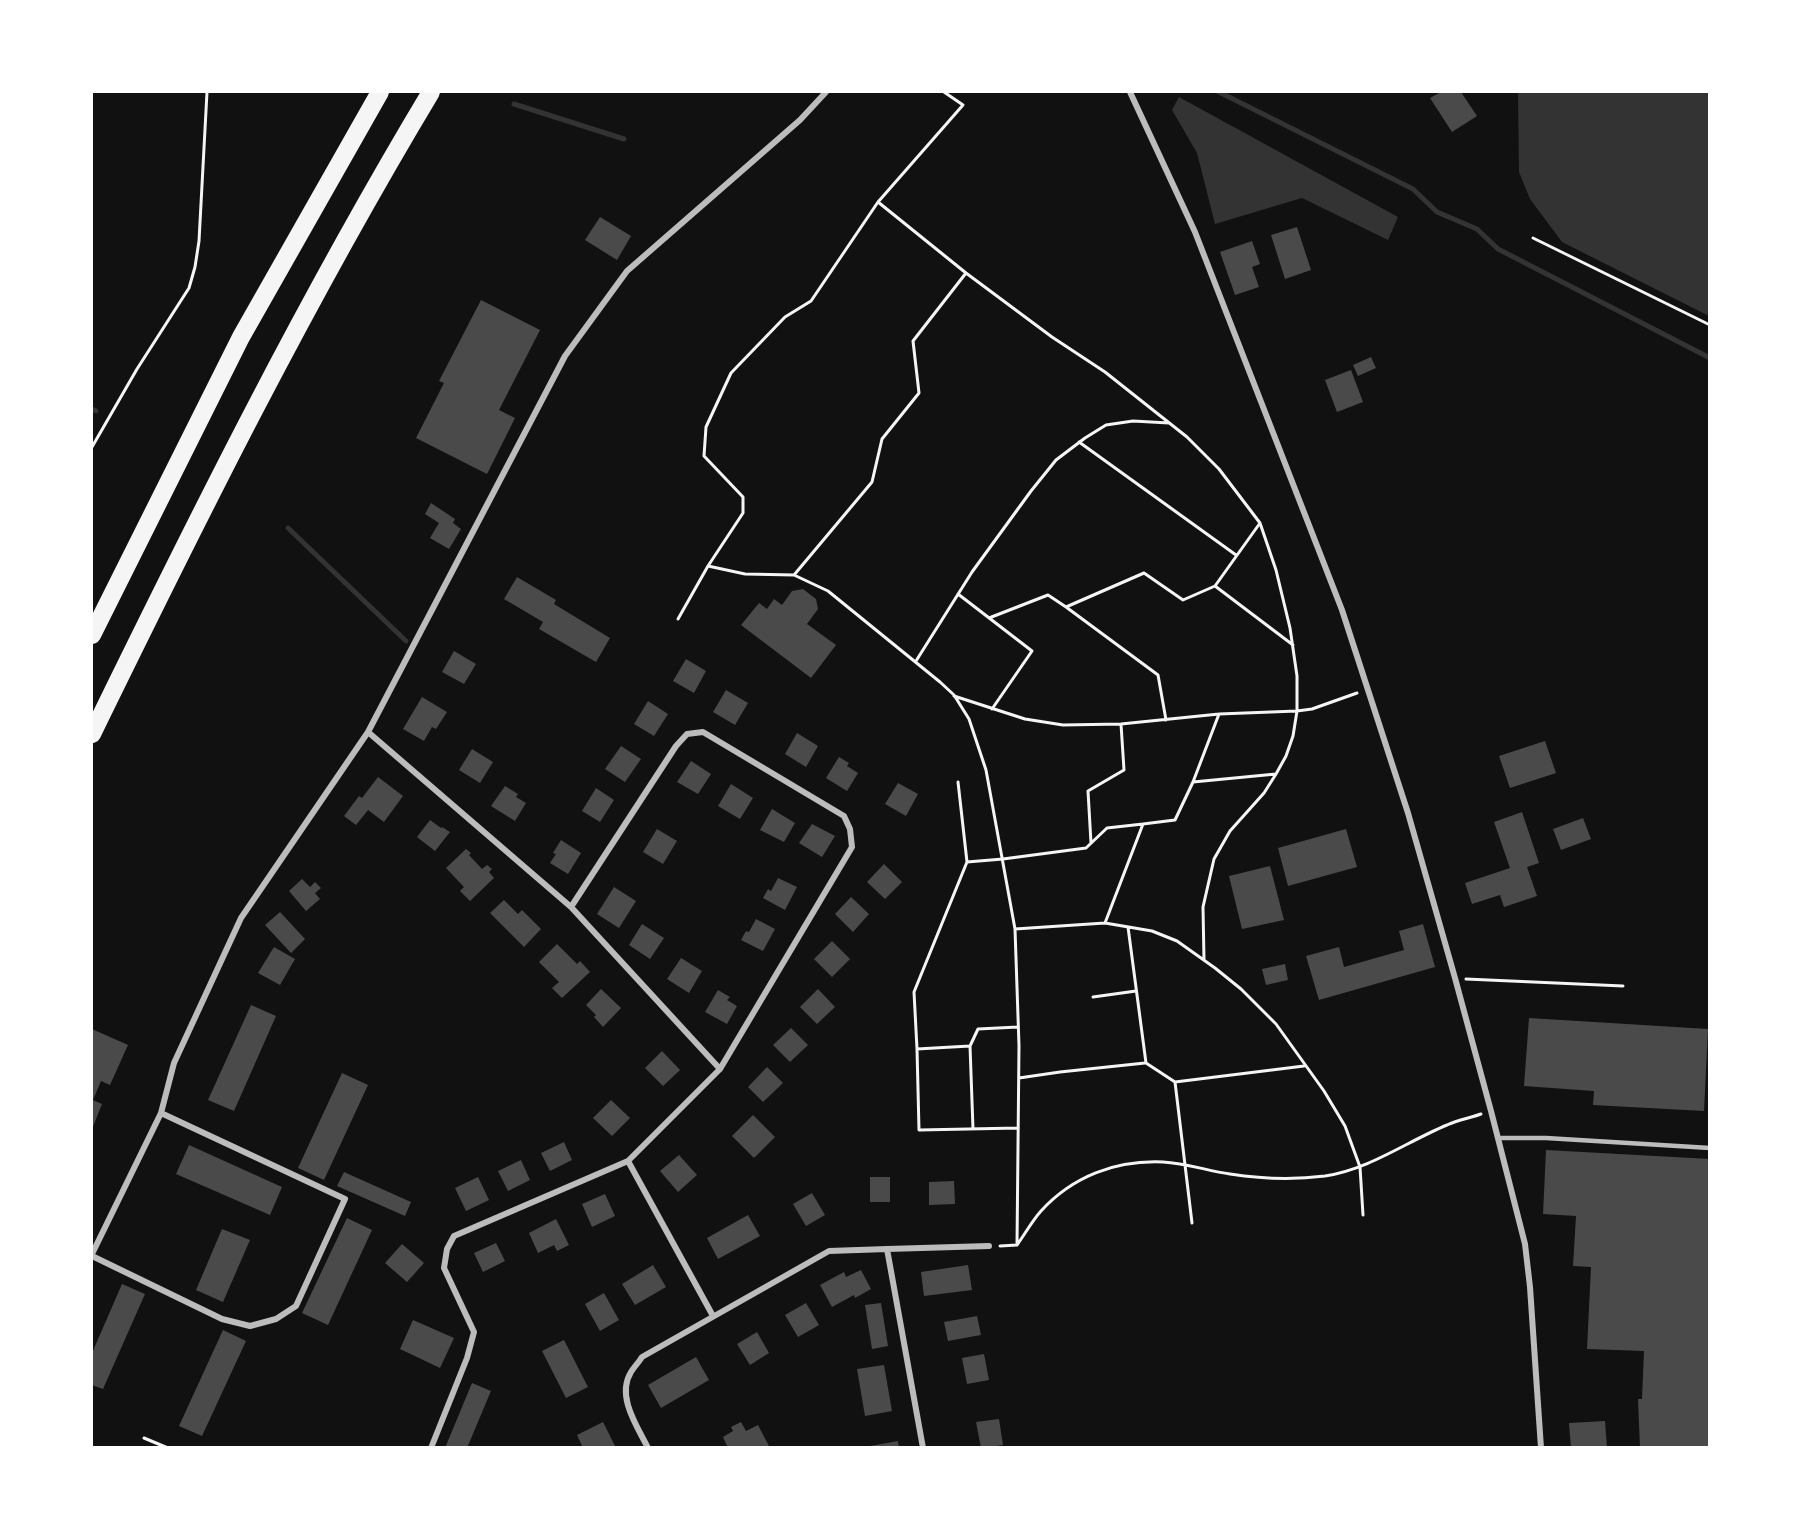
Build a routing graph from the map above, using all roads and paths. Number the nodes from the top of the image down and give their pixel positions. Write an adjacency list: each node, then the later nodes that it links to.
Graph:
1 (207, 92): 13 (path)
2 (380, 92): 23 (highway)
3 (431, 92): 34 (highway)
4 (826, 92): 33 (street)
5 (944, 92): 7 (path)
6 (1130, 92): 26 (street)
7 (878, 202): 9 (path); 16 (path)
8 (1533, 238): 10 (path)
9 (966, 273): 11 (path); 17 (path)
10 (1710, 325)
11 (1169, 423): 12 (path); 14 (path)
12 (1079, 442): 15 (path); 19 (path)
13 (92, 447)
14 (1260, 523): 15 (path); 24 (path)
15 (1236, 555): 18 (path)
16 (708, 566): 17 (path); 22 (path)
17 (794, 575): 25 (path)
18 (1215, 586): 20 (path); 24 (path)
19 (958, 594): 21 (path); 25 (path)
20 (1066, 607): 21 (path); 31 (path)
21 (990, 618): 28 (path)
22 (678, 619)
23 (92, 635)
24 (1293, 645): 29 (path)
25 (916, 661): 27 (path)
26 (1367, 690): 29 (path); 47 (street)
27 (954, 695): 28 (path); 40 (path)
28 (992, 709): 32 (path)
29 (1297, 711): 30 (path); 35 (path)
30 (1219, 714): 31 (path); 37 (path)
31 (1166, 720): 32 (path)
32 (1121, 724): 39 (path)
33 (368, 732): 42 (street); 60 (street)
34 (92, 734)
35 (1276, 774): 37 (path); 46 (path)
36 (958, 782): 41 (path)
37 (1193, 782): 38 (path)
38 (1143, 824): 39 (path); 43 (path)
39 (1091, 843): 40 (path)
40 (1003, 859): 41 (path); 45 (path)
41 (967, 862): 53 (path)
42 (571, 907): 56 (street); 56 (street)
43 (1104, 923): 44 (path); 45 (path)
44 (1128, 927): 46 (path); 49 (path)
45 (1015, 929): 51 (path)
46 (1204, 960): 55 (path)
47 (1455, 978): 48 (path); 59 (street)
48 (1623, 986)
49 (1136, 991): 50 (path); 54 (path)
50 (1093, 997)
51 (1018, 1027): 52 (path); 57 (path)
52 (970, 1046): 53 (path); 62 (path)
53 (917, 1049): 62 (path)
54 (1146, 1063): 57 (path); 58 (path)
55 (1305, 1065): 58 (path); 67 (path)
56 (720, 1070): 65 (street)
57 (1019, 1078): 61 (path)
58 (1175, 1082): 66 (path)
59 (1491, 1111): 63 (street); 67 (path)
60 (161, 1113): 73 (street); 73 (street)
61 (1018, 1128): 62 (path); 70 (path)
62 (974, 1129)
63 (1498, 1138): 64 (lane); 80 (street)
64 (1710, 1148)
65 (628, 1161): 74 (street); 77 (street)
66 (1185, 1165): 67 (path); 69 (path); 70 (path)
67 (1360, 1167): 68 (path)
68 (1363, 1215)
69 (1192, 1223)
70 (1017, 1245): 71 (path)
71 (989, 1246): 72 (street)
72 (887, 1249): 74 (street); 79 (street)
73 (92, 1255)
74 (713, 1317): 78 (street)
75 (144, 1438): 76 (path)
76 (168, 1448)
77 (431, 1448)
78 (648, 1448)
79 (923, 1448)
80 (1541, 1448)

